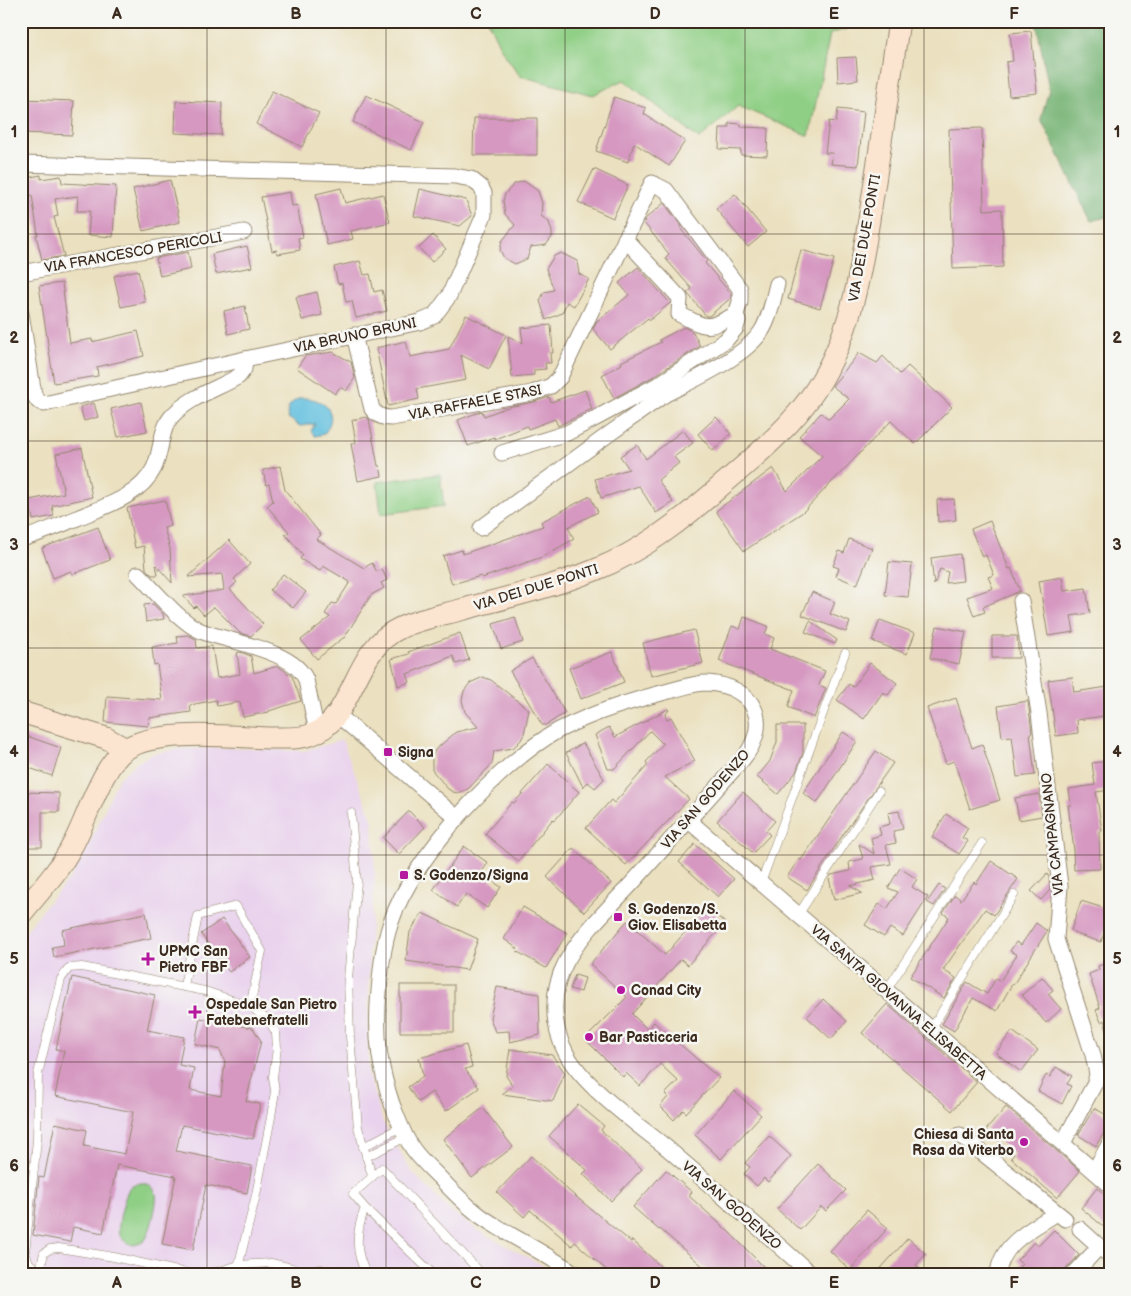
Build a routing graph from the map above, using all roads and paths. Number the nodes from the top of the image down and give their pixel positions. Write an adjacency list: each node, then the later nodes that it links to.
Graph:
1 (899, 21): 19 (street, VIA DEI DUE PONTI)
2 (21, 164): 9 (street, VIA BRUNO BRUNI)
3 (244, 232): 5 (street, VIA FRANCESCO PERICOLI)
4 (625, 238): 8 (street); 8 (street, VIA RAFFAELE STASI); 9 (street, VIA RAFFAELE STASI)
5 (21, 272)
6 (777, 284): 11 (street)
7 (21, 313): 10 (street, VIA BRUNO BRUNI)
8 (736, 314): 11 (street)
9 (354, 335): 10 (street, VIA BRUNO BRUNI)
10 (245, 358): 14 (street)
11 (662, 390): 12 (street); 13 (street)
12 (502, 454)
13 (481, 528)
14 (21, 539)
15 (138, 574): 20 (street)
16 (1021, 602): 37 (street, VIA CAMPAGNANO)
17 (845, 653): 27 (lane)
18 (21, 712): 21 (street)
19 (338, 715): 20 (street, VIA DEI DUE PONTI); 24 (street)
20 (317, 732): 21 (street, VIA DEI DUE PONTI)
21 (126, 749): 29 (street)
22 (879, 791): 30 (lane)
23 (351, 813): 39 (lane)
24 (457, 818): 25 (street, VIA SAN GODENZO); 35 (street, VIA SAN GODENZO)
25 (688, 820): 27 (street, VIA SANTA GIOVANNA ELISABETTA); 57 (street, VIA SAN GODENZO)
26 (982, 843): 32 (lane)
27 (761, 884): 30 (street, VIA SANTA GIOVANNA ELISABETTA)
28 (1014, 895): 34 (lane)
29 (21, 914)
30 (798, 915): 32 (street, VIA SANTA GIOVANNA ELISABETTA)
31 (184, 986): 33 (lane); 33 (lane); 48 (lane)
32 (886, 991): 34 (street, VIA SANTA GIOVANNA ELISABETTA)
33 (250, 1006): 47 (lane)
34 (931, 1029): 37 (street, VIA SANTA GIOVANNA ELISABETTA)
35 (404, 1132): 39 (lane); 40 (lane); 56 (street, VIA SAN GODENZO)
36 (960, 1135): 58 (street)
37 (1063, 1143): 41 (street, VIA SANTA GIOVANNA ELISABETTA)
38 (1110, 1143): 41 (street)
39 (363, 1147): 40 (lane)
40 (366, 1157): 42 (lane)
41 (1094, 1171): 43 (street, VIA SANTA GIOVANNA ELISABETTA)
42 (372, 1176): 44 (lane); 55 (lane)
43 (1110, 1185)
44 (365, 1208): 53 (lane); 54 (lane)
45 (1080, 1229): 46 (street)
46 (1105, 1251): 59 (street)
47 (239, 1265): 49 (lane); 50 (lane); 51 (lane)
48 (40, 1274): 50 (lane)
49 (302, 1274): 52 (lane)
50 (195, 1275)
51 (236, 1275)
52 (328, 1275)
53 (367, 1275)
54 (434, 1275)
55 (483, 1275)
56 (578, 1275)
57 (812, 1275)
58 (998, 1275)
59 (1073, 1275)

